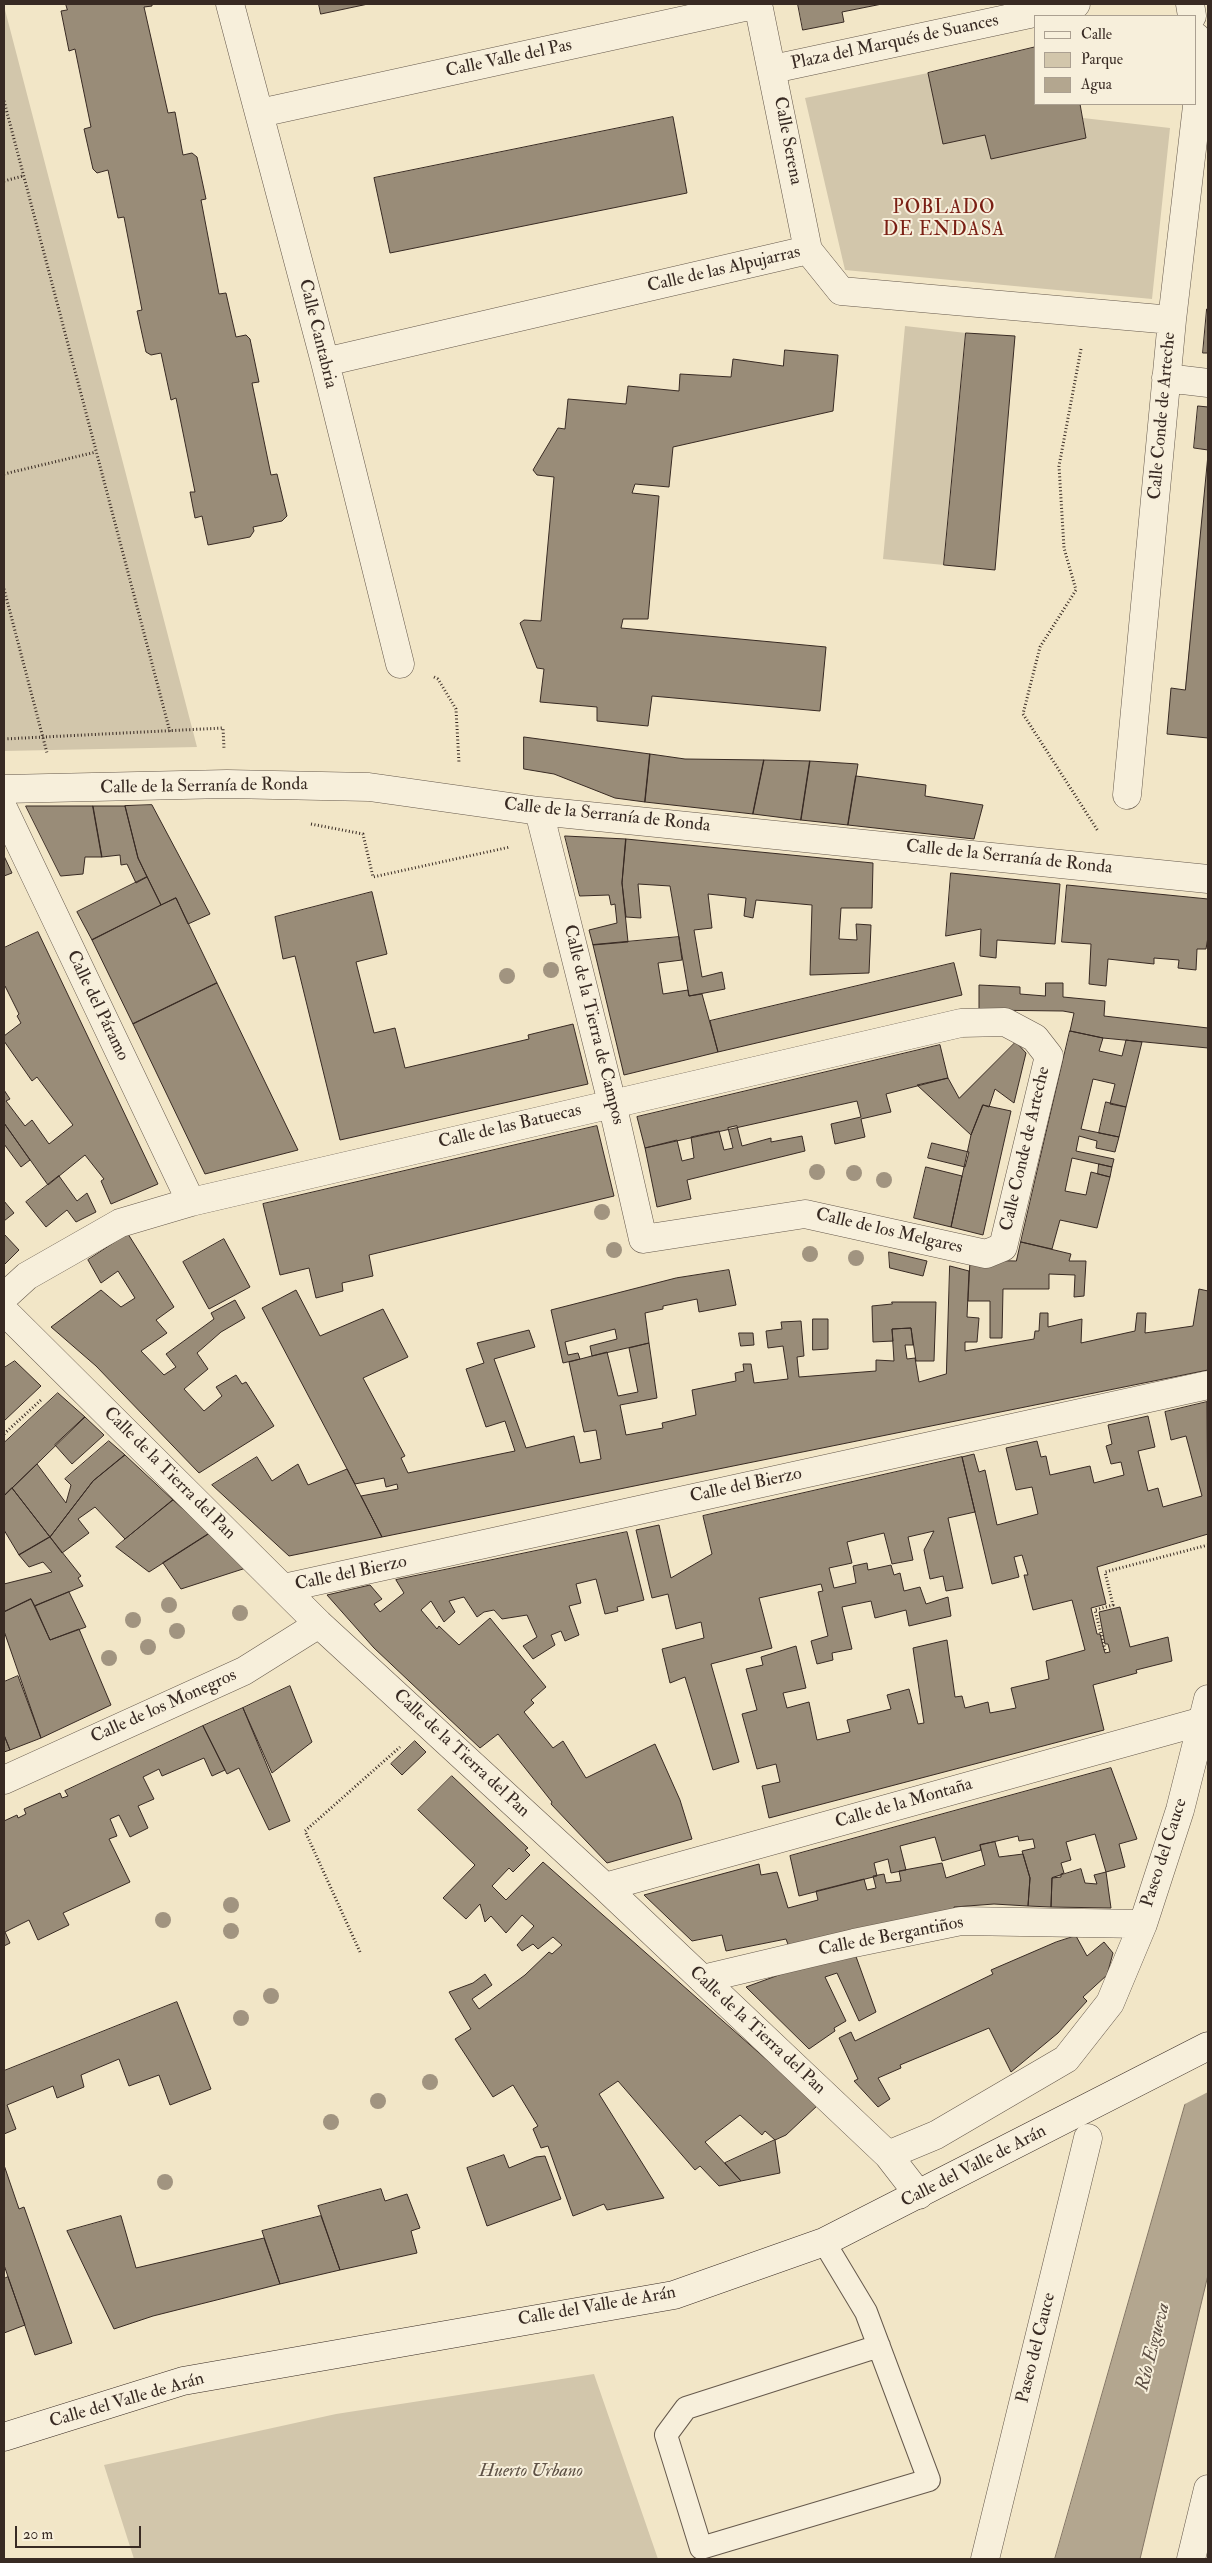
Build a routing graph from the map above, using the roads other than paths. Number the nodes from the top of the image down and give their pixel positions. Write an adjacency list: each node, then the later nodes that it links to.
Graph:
1 (230, 4): 7 (street, Calle Cantabria)
2 (758, 4): 5 (street, Calle Serena); 7 (street, Calle Valle del Pas)
3 (1076, 4): 5 (street, Plaza del Marqués de Suances)
4 (1197, 47): 6 (street, Calle Conde de Arteche)
5 (773, 69): 8 (street, Calle Serena)
6 (1203, 106): 9 (street, Calle Conde de Arteche)
7 (260, 113): 10 (street, Calle Cantabria)
8 (808, 250): 9 (street, Calle de las Alpujarras); 10 (street, Calle de las Alpujarras)
9 (1172, 320): 11 (street, Calle Conde de Arteche)
10 (325, 362): 13 (street, Calle Cantabria)
11 (1166, 378): 12 (street); 15 (street, Calle Conde de Arteche)
12 (1208, 382)
13 (400, 664)
14 (4, 789): 17 (street, Calle de la Serranía de Ronda)
15 (1127, 795)
16 (4, 810): 21 (street, Calle del Páramo)
17 (539, 811): 18 (street, Calle de la Serranía de Ronda); 20 (street, Calle de la Tierra de Campos)
18 (1208, 879)
19 (1034, 1038): 20 (street, Calle de las Batuecas); 23 (street, Calle Conde de Arteche)
20 (612, 1103): 21 (street, Calle de las Batuecas); 22 (street, Calle de la Tierra de Campos)
21 (191, 1202): 24 (street, Calle de las Batuecas)
22 (643, 1239): 23 (street, Calle de los Melgares)
23 (986, 1254)
24 (4, 1296)
25 (4, 1311): 27 (street, Calle de la Tierra del Pan)
26 (1208, 1384): 27 (street, Calle del Bierzo)
27 (284, 1588): 28 (street, Calle de la Tierra del Pan)
28 (319, 1624): 30 (street, Calle de los Monegros); 31 (street, Calle de la Tierra del Pan)
29 (1206, 1710): 31 (street, Calle de la Montaña); 32 (street, Paseo del Cauce)
30 (4, 1780)
31 (605, 1887): 33 (street, Calle de la Tierra del Pan)
32 (1143, 1924): 33 (street, Calle de Bergantiños); 36 (street, Paseo del Cauce)
33 (702, 1979): 36 (street, Calle de la Tierra del Pan)
34 (1208, 2046): 37 (street, Calle del Valle de Arán)
35 (1088, 2138): 42 (street, Paseo del Cauce)
36 (888, 2155): 37 (street, Calle de la Tierra del Pan)
37 (919, 2195): 38 (street, Calle del Valle de Arán)
38 (824, 2242): 39 (lane); 40 (street, Calle del Valle de Arán)
39 (879, 2346): 39 (lane)
40 (4, 2437)
41 (1208, 2489): 43 (street)
42 (985, 2559)
43 (1191, 2559)

